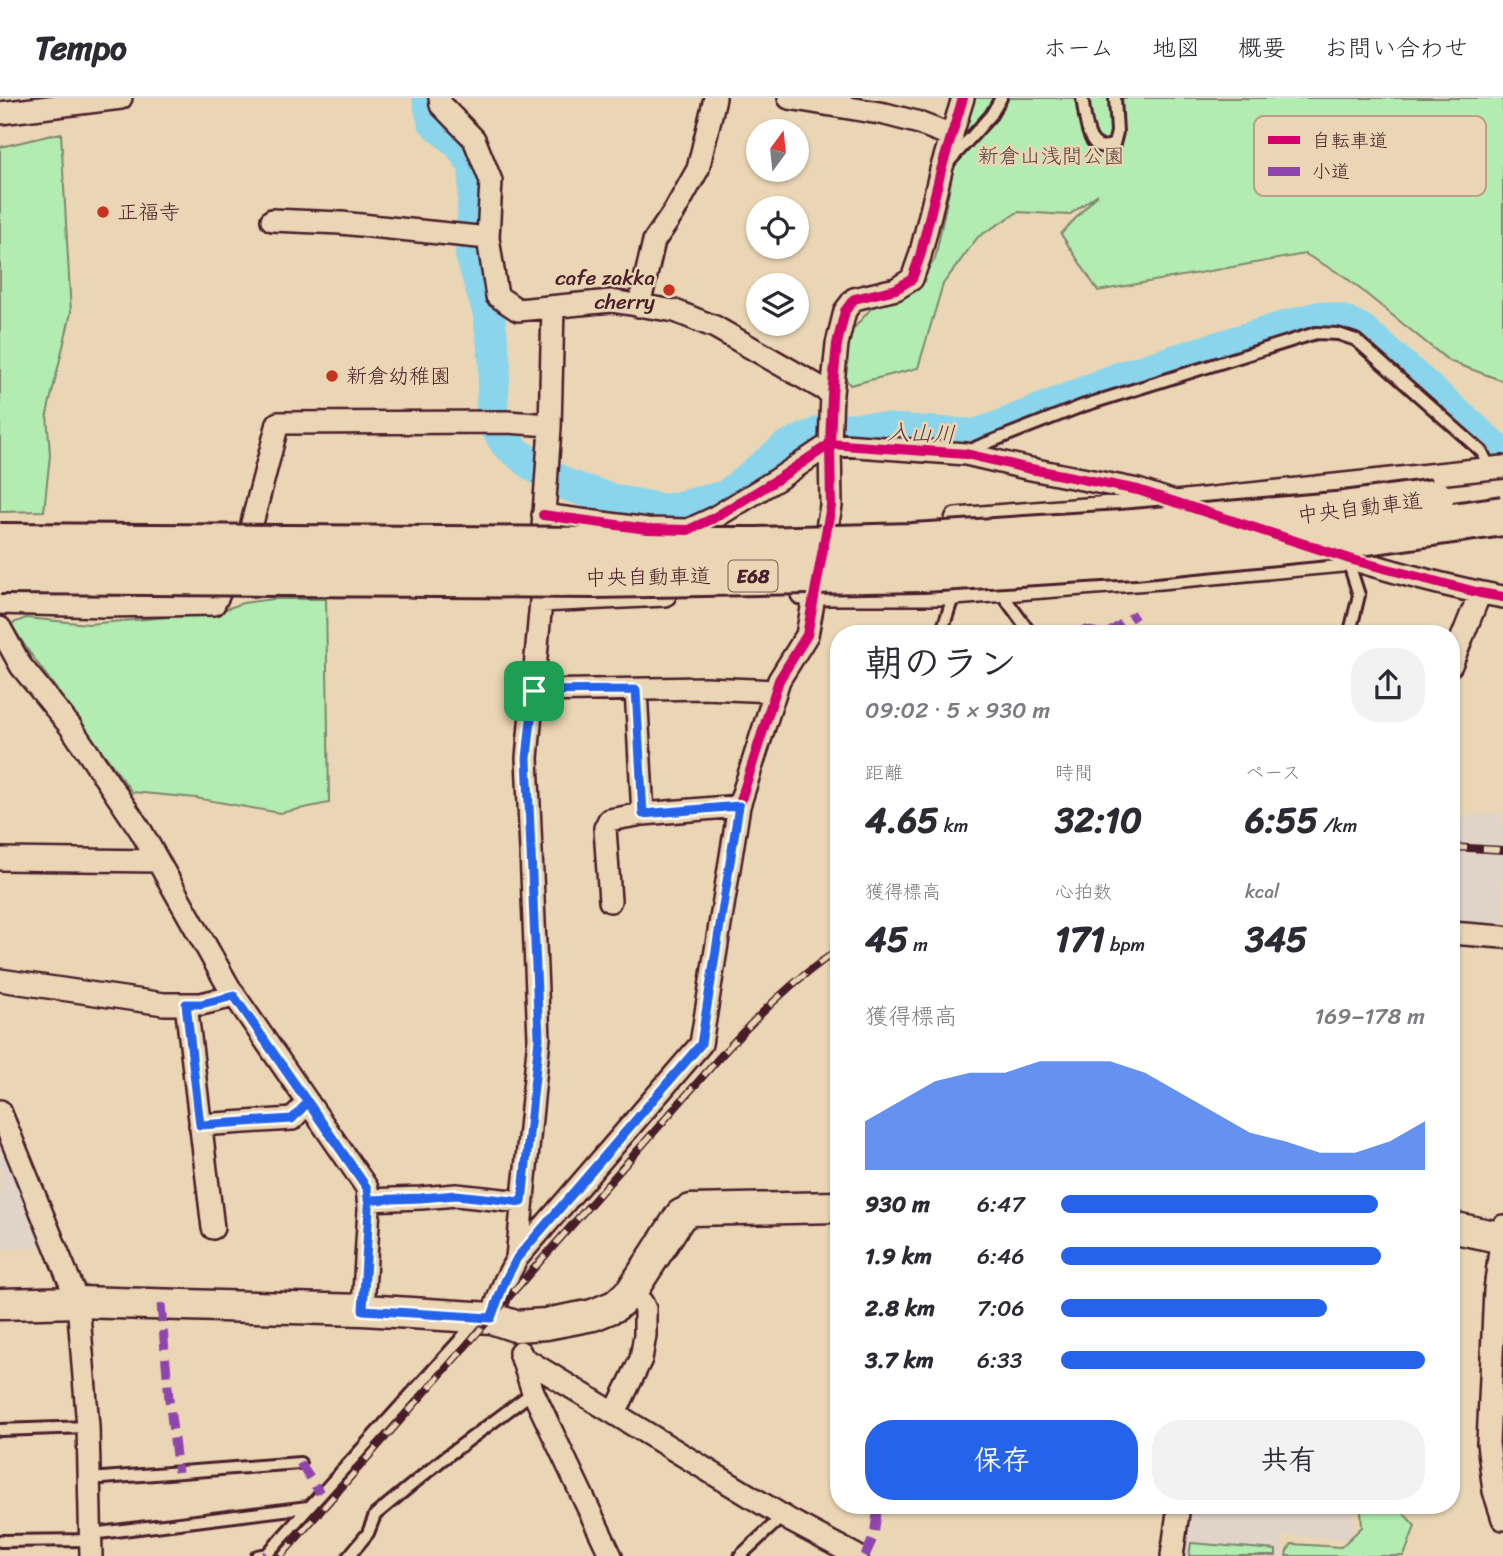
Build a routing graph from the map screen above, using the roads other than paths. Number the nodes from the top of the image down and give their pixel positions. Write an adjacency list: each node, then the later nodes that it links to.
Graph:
1 (121, 98): 9 (street)
2 (440, 98): 13 (street)
3 (715, 98): 14 (street)
4 (789, 98): 10 (street)
5 (963, 98): 10 (street)
6 (1001, 98): 11 (lane)
7 (1082, 98): 8 (lane)
8 (1115, 98)
9 (0, 113)
10 (952, 136): 11 (street)
11 (941, 170): 16 (street)
12 (272, 220): 13 (street)
13 (477, 237): 15 (street)
14 (639, 306): 15 (street); 16 (street)
15 (553, 307): 17 (street)
16 (832, 394): 18 (street)
17 (550, 425): 24 (street); 25 (street)
18 (830, 434): 19 (street); 24 (street); 31 (street)
19 (966, 454): 20 (lane); 21 (street)
20 (1498, 473): 21 (street); 26 (highway, 中央自動車道 / E68, bridge)
21 (1176, 502): 23 (street); 27 (street)
22 (1503, 516): 28 (highway, 中央自動車道 / E68, bridge)
23 (956, 519)
24 (543, 522): 25 (street); 34 (street)
25 (251, 527): 35 (street)
26 (0, 543)
27 (1351, 560): 29 (street); 30 (street); 38 (lane)
28 (0, 574)
29 (1000, 590): 32 (street); 37 (lane)
30 (1480, 593): 33 (street); 40 (street)
31 (814, 594): 32 (street); 34 (street); 43 (street)
32 (954, 594): 36 (lane)
33 (1503, 597)
34 (541, 601): 42 (street)
35 (0, 603)
36 (944, 625)
37 (1025, 625)
38 (1352, 625)
39 (0, 628): 47 (street)
40 (1460, 643)
41 (636, 690): 42 (street); 43 (street); 45 (street)
42 (534, 691): 58 (street)
43 (775, 691): 44 (street)
44 (739, 806): 45 (street); 63 (street)
45 (643, 814): 48 (street)
46 (0, 859): 47 (street)
47 (158, 861): 52 (street)
48 (610, 901)
49 (1460, 934): 50 (street)
50 (1503, 937)
51 (0, 980): 53 (street)
52 (234, 996): 53 (street); 54 (street)
53 (186, 1004): 56 (street)
54 (308, 1102): 56 (street); 57 (street)
55 (0, 1111): 65 (street)
56 (200, 1125): 60 (street)
57 (368, 1200): 58 (street); 67 (street)
58 (522, 1202): 63 (street)
59 (830, 1207): 64 (street)
60 (213, 1228)
61 (1460, 1228): 62 (street)
62 (1502, 1233): 79 (street)
63 (517, 1258): 68 (street)
64 (631, 1292): 68 (street); 71 (street)
65 (78, 1302): 66 (street); 67 (street); 72 (street)
66 (0, 1304)
67 (363, 1310): 68 (street)
68 (494, 1321): 69 (street); 76 (lane)
69 (520, 1356): 70 (street); 71 (street)
70 (533, 1392): 83 (lane); 84 (street)
71 (615, 1413): 78 (street)
72 (88, 1427): 73 (lane); 75 (street)
73 (0, 1430)
74 (300, 1463): 75 (lane)
75 (89, 1479): 81 (street)
76 (309, 1507): 81 (lane); 82 (lane)
77 (1178, 1514): 87 (street)
78 (783, 1516): 85 (lane); 86 (street)
79 (1503, 1519)
80 (0, 1541): 81 (lane)
81 (91, 1543)
82 (257, 1556)
83 (349, 1556)
84 (611, 1556)
85 (740, 1556)
86 (857, 1556)
87 (1172, 1556)

